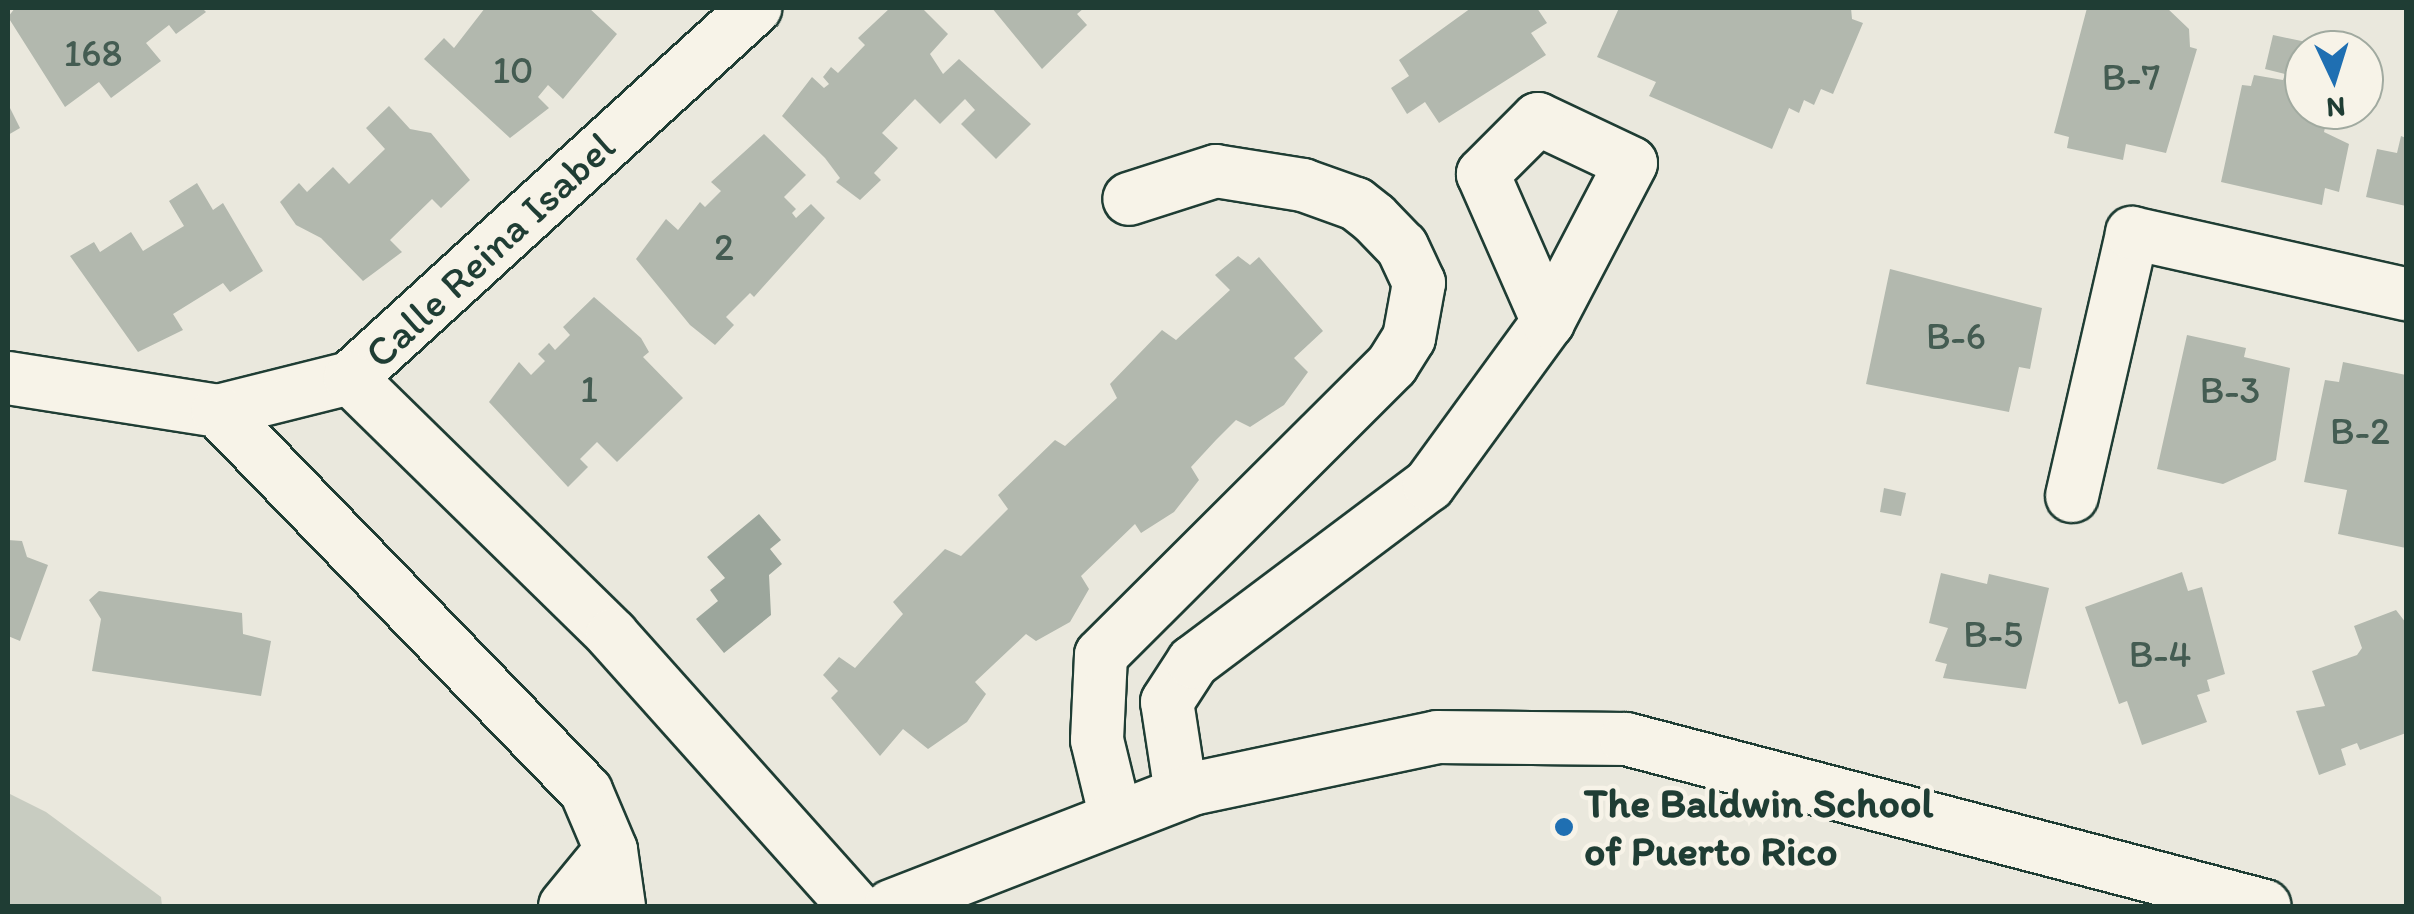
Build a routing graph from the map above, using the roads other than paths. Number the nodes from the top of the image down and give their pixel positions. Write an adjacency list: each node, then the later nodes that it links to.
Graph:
1 (755, 8): 6 (street, Calle Reina Isabel)
2 (1128, 199): 10 (street)
3 (2406, 294): 8 (street)
4 (1548, 322): 9 (street)
5 (8, 378): 7 (street, Calle Reina Isabel)
6 (350, 378): 7 (street, Calle Reina Isabel); 14 (street, Calle Reina Isabel)
7 (218, 411): 11 (street)
8 (2072, 496)
9 (1181, 793): 10 (street); 16 (street)
10 (1116, 818): 15 (street)
11 (611, 850): 12 (street); 13 (street)
12 (565, 906)
13 (619, 906)
14 (854, 906)
15 (891, 906)
16 (2265, 906)

